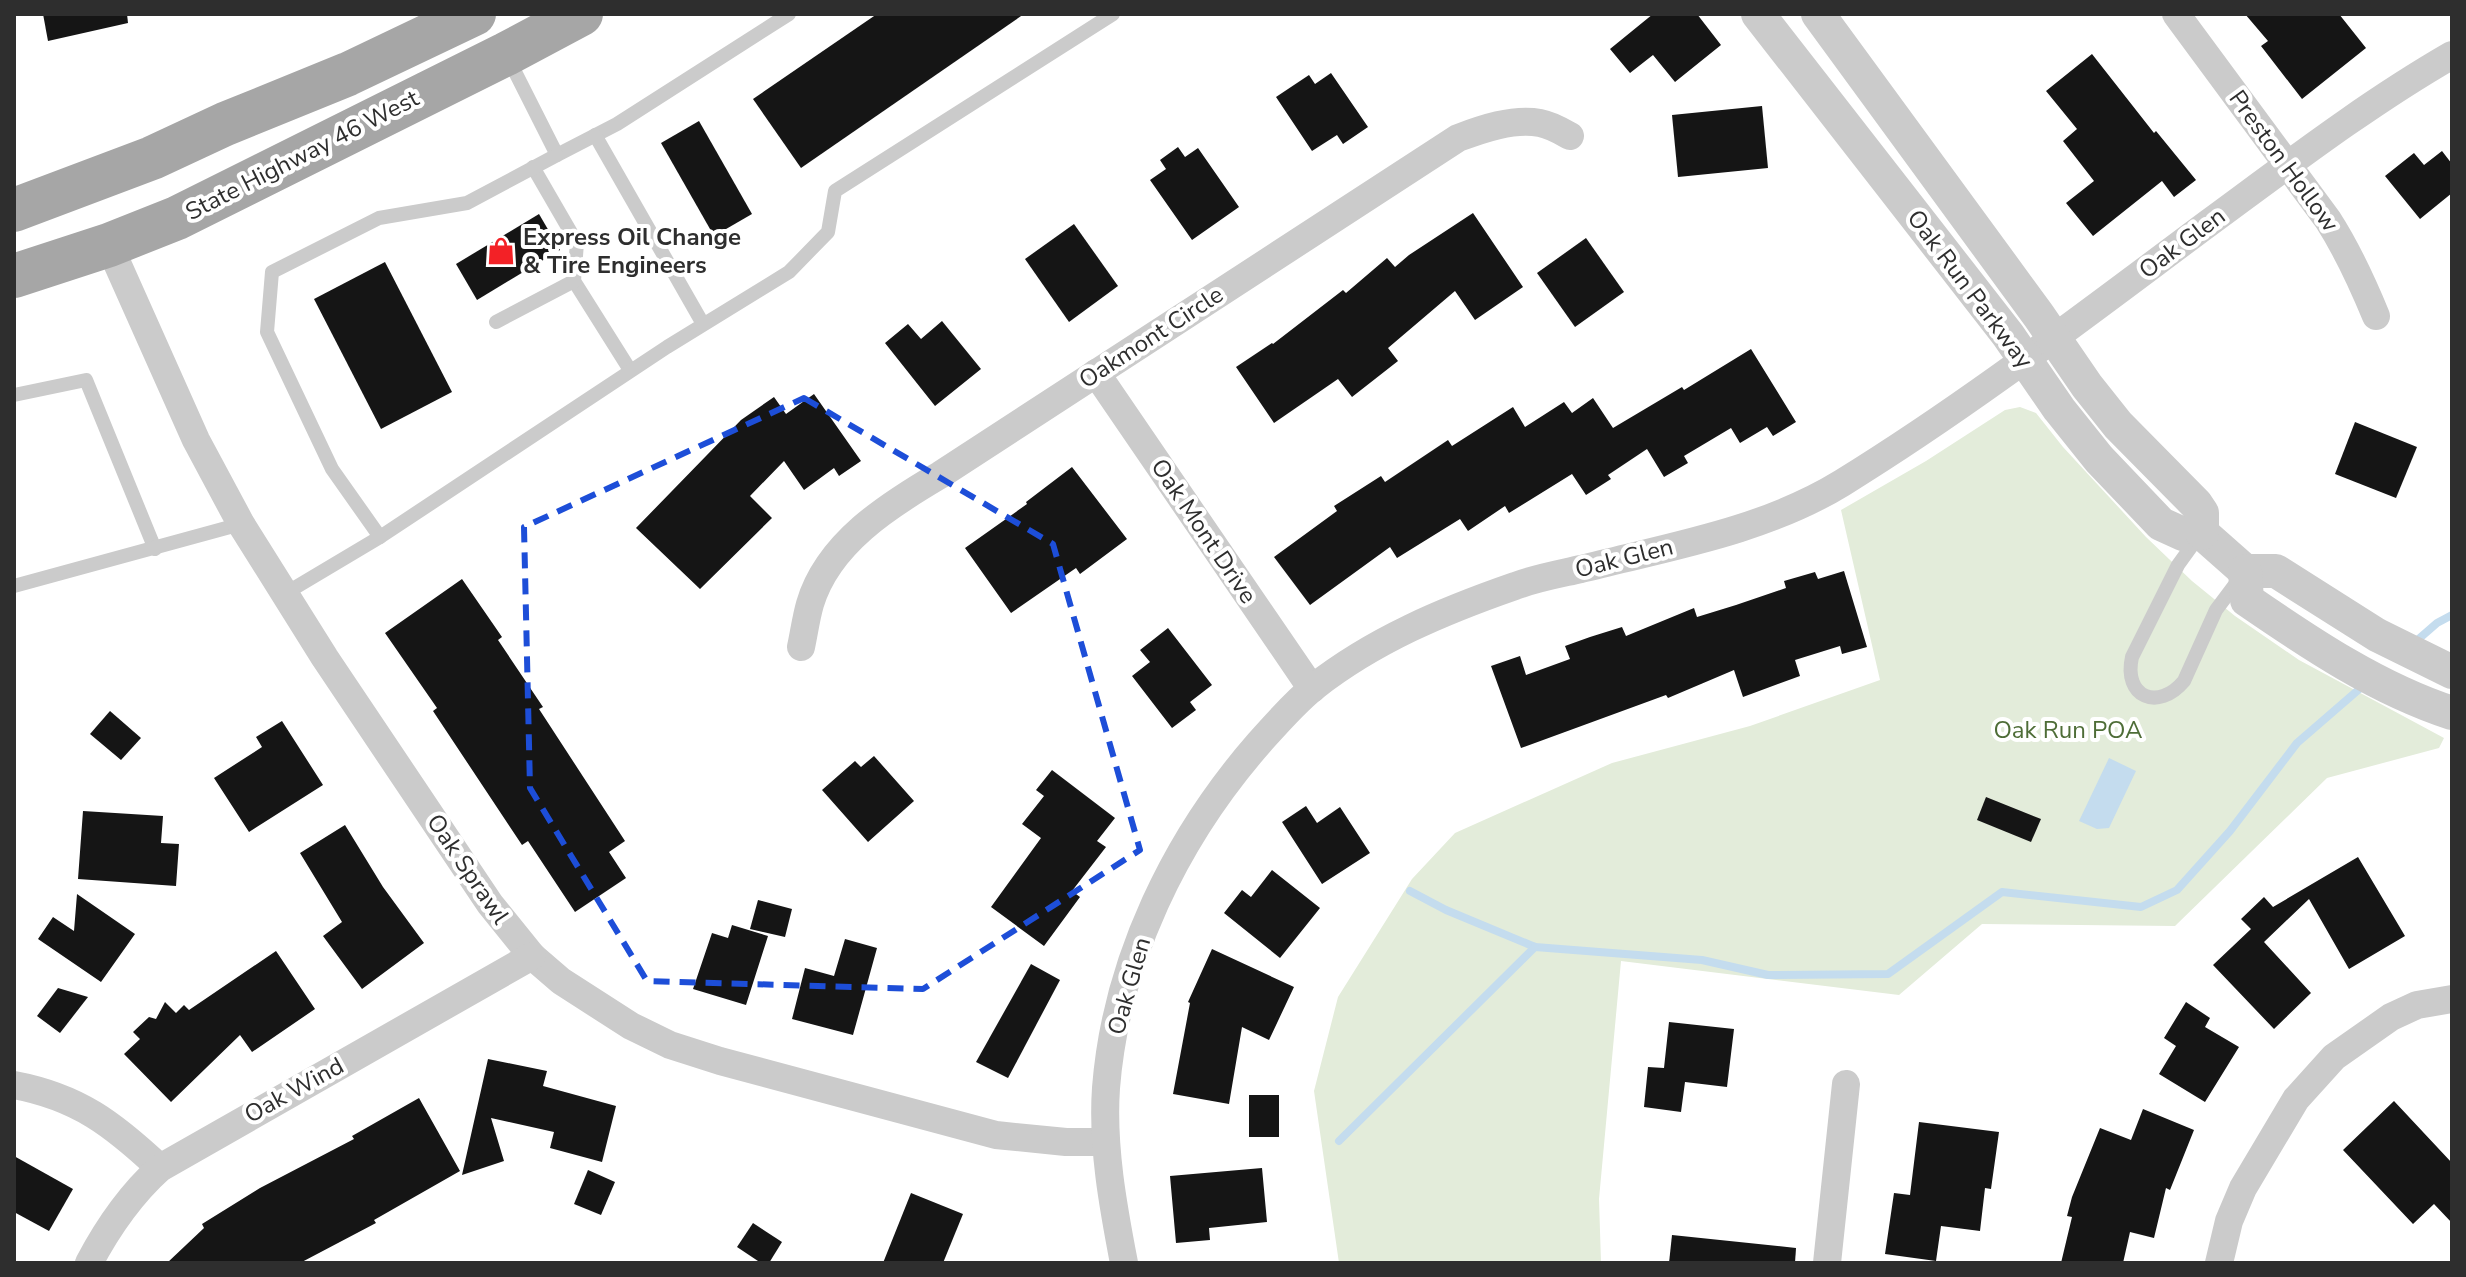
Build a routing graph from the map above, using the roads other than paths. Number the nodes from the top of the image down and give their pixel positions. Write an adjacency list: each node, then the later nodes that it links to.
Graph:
1 (474, 14): 17 (main road, State Highway 46 West)
2 (487, 14): 18 (main road)
3 (522, 14): 10 (main road)
4 (581, 14): 10 (main road, State Highway 46 West)
5 (789, 14): 12 (lane)
6 (1113, 14): 24 (lane)
7 (1758, 14): 26 (street, Oak Run Parkway)
8 (1818, 14): 25 (street, Oak Run Parkway)
9 (2176, 14): 15 (street, Preston Hollow)
10 (506, 54): 14 (lane); 18 (main road, State Highway 46 West)
11 (2452, 55): 15 (street, Oak Glen)
12 (595, 135): 14 (lane); 24 (lane)
13 (1570, 136): 28 (street, Oakmont Circle)
14 (557, 155): 16 (lane)
15 (2288, 164): 22 (street, Preston Hollow); 25 (street, Oak Glen)
16 (533, 167): 21 (lane); 32 (lane)
17 (14, 210)
18 (177, 218): 19 (main road, State Highway 46 West)
19 (109, 245): 20 (main road, State Highway 46 West); 30 (street, Oak Sprawl)
20 (14, 276)
21 (574, 281): 23 (lane); 27 (lane)
22 (2376, 316)
23 (496, 322)
24 (703, 324): 27 (lane)
25 (2054, 339): 26 (street, Oak Glen); 31 (street, Oak Run Parkway)
26 (2025, 360): 31 (street, Oak Run Parkway); 39 (street, Oak Glen)
27 (630, 370): 32 (lane)
28 (1096, 373): 37 (street, Oakmont Circle); 39 (street, Oak Mont Drive)
29 (14, 395): 33 (lane)
30 (241, 524): 33 (lane); 36 (street, Oak Sprawl)
31 (2202, 533): 34 (street, Oak Run Parkway); 34 (lane)
32 (380, 537): 36 (lane)
33 (155, 549): 35 (lane)
34 (2245, 571): 38 (street); 40 (street)
35 (14, 586)
36 (286, 593): 41 (street, Oak Sprawl)
37 (801, 647)
38 (2452, 672)
39 (1312, 689): 45 (street, Oak Glen)
40 (2452, 713)
41 (532, 956): 45 (street, Oak Sprawl); 46 (street, Oak Wind)
42 (2452, 999): 50 (street)
43 (1846, 1084): 49 (street)
44 (14, 1085): 46 (street)
45 (1106, 1142): 48 (street, Oak Glen)
46 (160, 1168): 47 (street, Oak Wind)
47 (89, 1263)
48 (1124, 1263)
49 (1827, 1263)
50 (2219, 1263)

